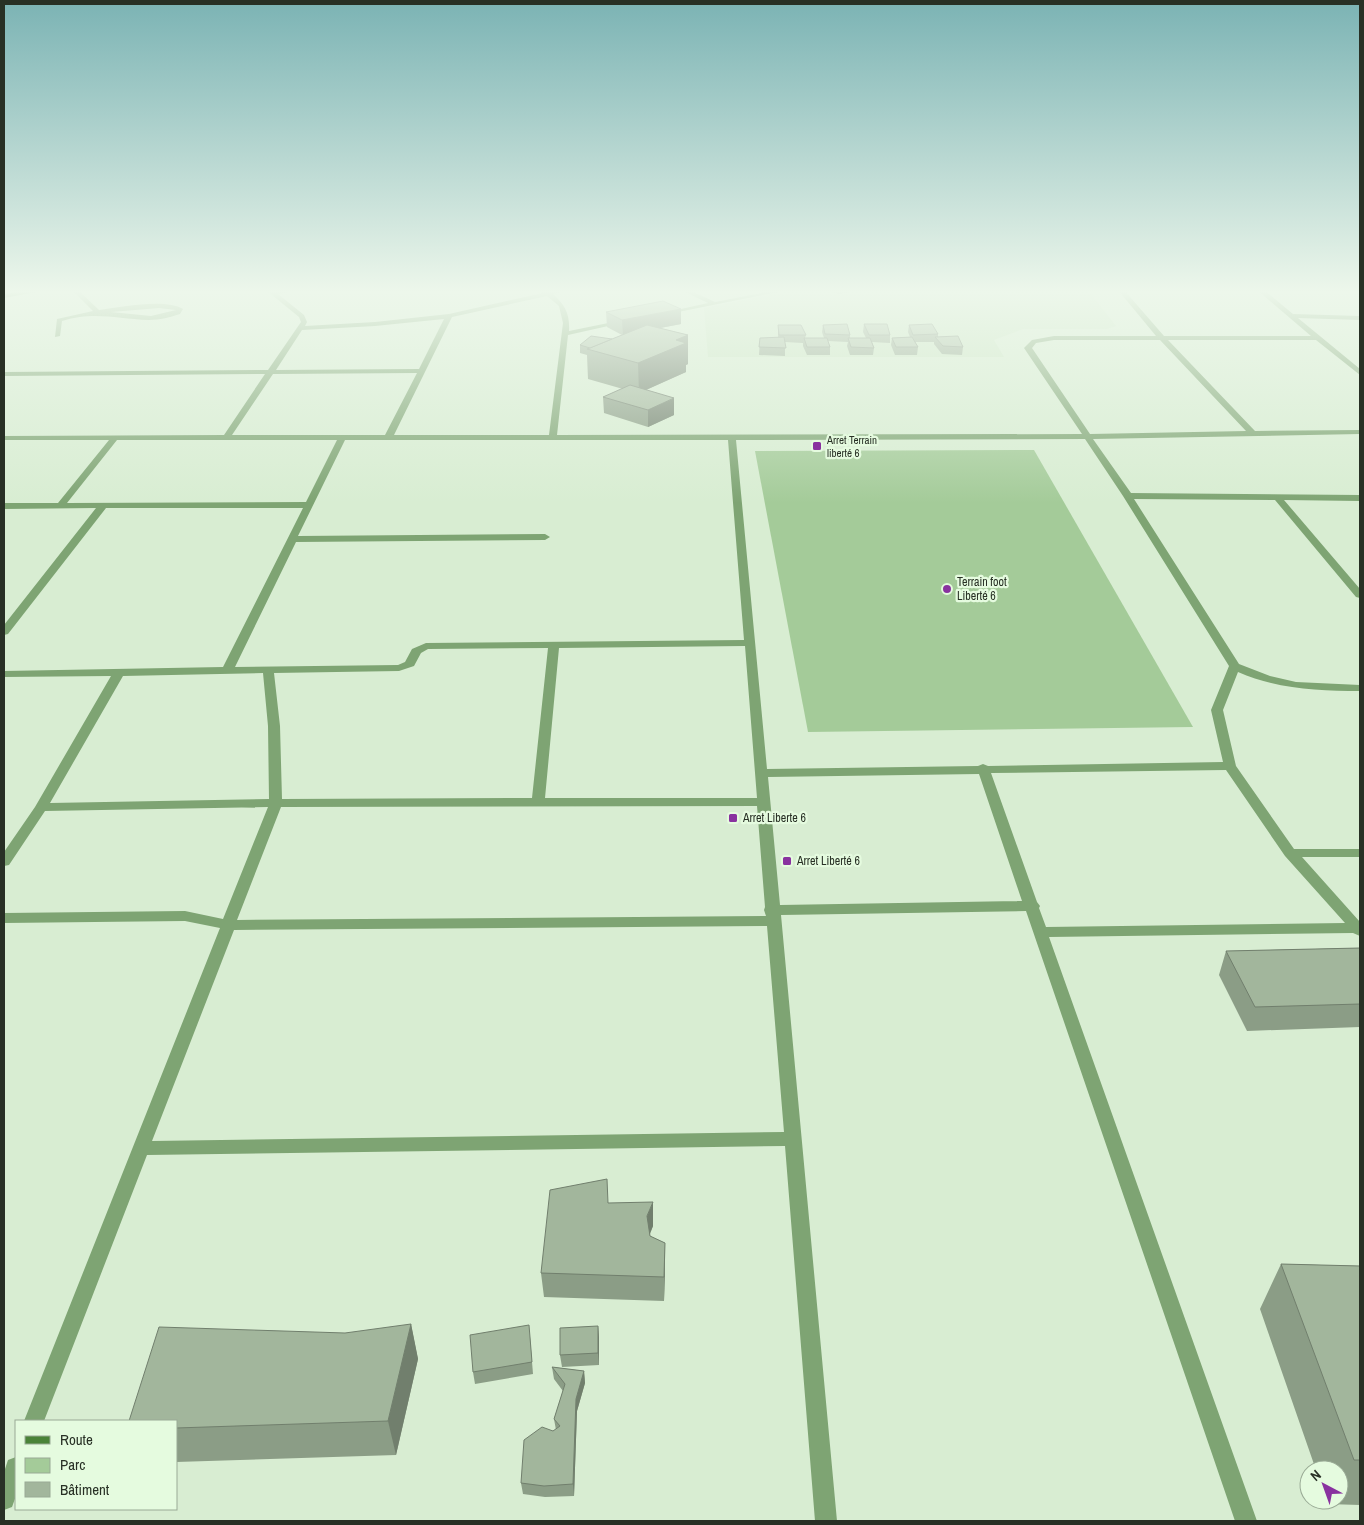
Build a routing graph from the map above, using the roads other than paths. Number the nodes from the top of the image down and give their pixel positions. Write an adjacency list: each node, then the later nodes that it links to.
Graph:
1 (279, 361): 10 (street)
2 (425, 361): 7 (street)
3 (562, 361): 19 (street)
4 (1037, 361): 13 (street)
5 (1184, 361): 12 (street)
6 (1346, 361): 8 (street)
7 (420, 371): 10 (street); 18 (street)
8 (1360, 373)
9 (4, 374): 10 (street)
10 (270, 374): 16 (street)
11 (1360, 432): 12 (street)
12 (1253, 434): 13 (street)
13 (1085, 435): 20 (street); 21 (street)
14 (4, 438): 15 (street)
15 (115, 438): 16 (street); 26 (street)
16 (226, 438): 17 (street)
17 (342, 438): 18 (street); 24 (street)
18 (388, 438): 19 (street)
19 (552, 438): 20 (street)
20 (732, 438): 32 (street)
21 (1128, 496): 22 (street); 34 (street)
22 (1278, 497): 23 (street); 30 (street)
23 (1360, 498)
24 (309, 505): 27 (street); 29 (street)
25 (4, 506): 26 (street)
26 (61, 506): 27 (street)
27 (103, 506): 31 (street)
28 (545, 537): 29 (street)
29 (293, 539): 35 (street)
30 (1360, 594)
31 (4, 632)
32 (749, 643): 33 (street); 42 (street)
33 (554, 646): 36 (street); 43 (street)
34 (1235, 666): 39 (street); 40 (street)
35 (228, 670): 36 (street); 37 (street)
36 (268, 670): 45 (street)
37 (119, 672): 38 (street); 46 (street)
38 (4, 674)
39 (1360, 688)
40 (1230, 766): 41 (street); 47 (street)
41 (983, 768): 42 (street); 50 (street)
42 (760, 773): 44 (street)
43 (538, 801): 44 (street); 45 (street)
44 (762, 802): 51 (street)
45 (276, 803): 46 (street); 53 (street)
46 (41, 807): 49 (street)
47 (1290, 853): 48 (street); 54 (street)
48 (1360, 853)
49 (4, 862)
50 (1032, 906): 51 (street); 55 (street)
51 (772, 915): 53 (street); 56 (street)
52 (4, 918): 53 (street)
53 (228, 926): 57 (street)
54 (1359, 929): 55 (street)
55 (1041, 932): 62 (street)
56 (794, 1139): 57 (street); 61 (street)
57 (141, 1148): 58 (street)
58 (34, 1420)
59 (15, 1471): 60 (street)
60 (4, 1500)
61 (826, 1521)
62 (1246, 1521)

